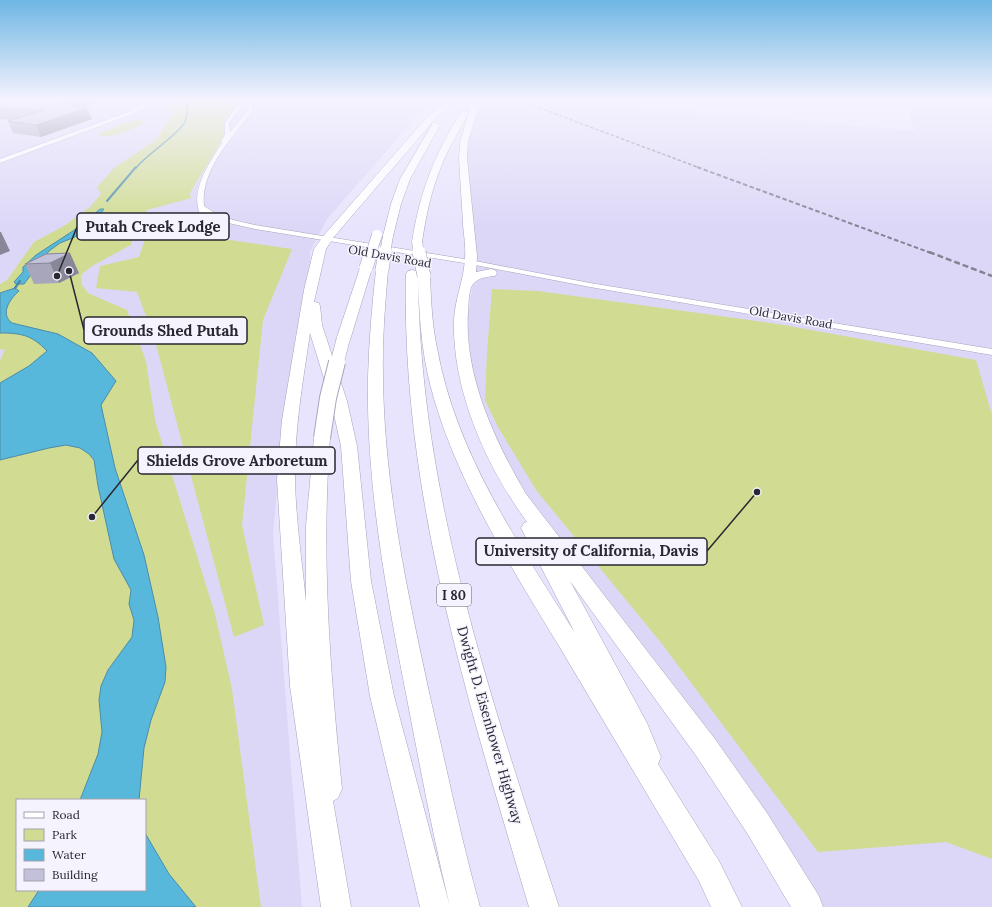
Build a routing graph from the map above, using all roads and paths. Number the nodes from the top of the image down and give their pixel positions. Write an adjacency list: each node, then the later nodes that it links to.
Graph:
1 (49, 142): 9 (street)
2 (225, 142): 8 (street, Old Davis Road)
3 (226, 142): 8 (street, Old Davis Road)
4 (410, 142): 11 (highway)
5 (425, 142): 10 (highway)
6 (448, 142): 15 (highway, bridge)
7 (464, 142): 13 (highway)
8 (223, 146): 11 (street, Old Davis Road)
9 (0, 160)
10 (383, 235): 12 (highway, bridge); 12 (highway, bridge)
11 (325, 242): 13 (street, Old Davis Road); 16 (highway)
12 (374, 269): 21 (highway, bridge); 23 (highway)
13 (469, 272): 14 (highway); 17 (street, Old Davis Road); 19 (highway)
14 (491, 272): 17 (street, Old Davis Road)
15 (418, 275): 20 (highway); 24 (highway, Dwight D. Eisenhower Highway / I 80)
16 (313, 282): 21 (highway); 22 (highway)
17 (590, 285): 18 (street, Old Davis Road)
18 (992, 352)
19 (519, 498): 20 (highway); 26 (highway)
20 (663, 797): 25 (highway)
21 (337, 907)
22 (435, 907)
23 (465, 907)
24 (544, 907)
25 (727, 907)
26 (808, 907)

